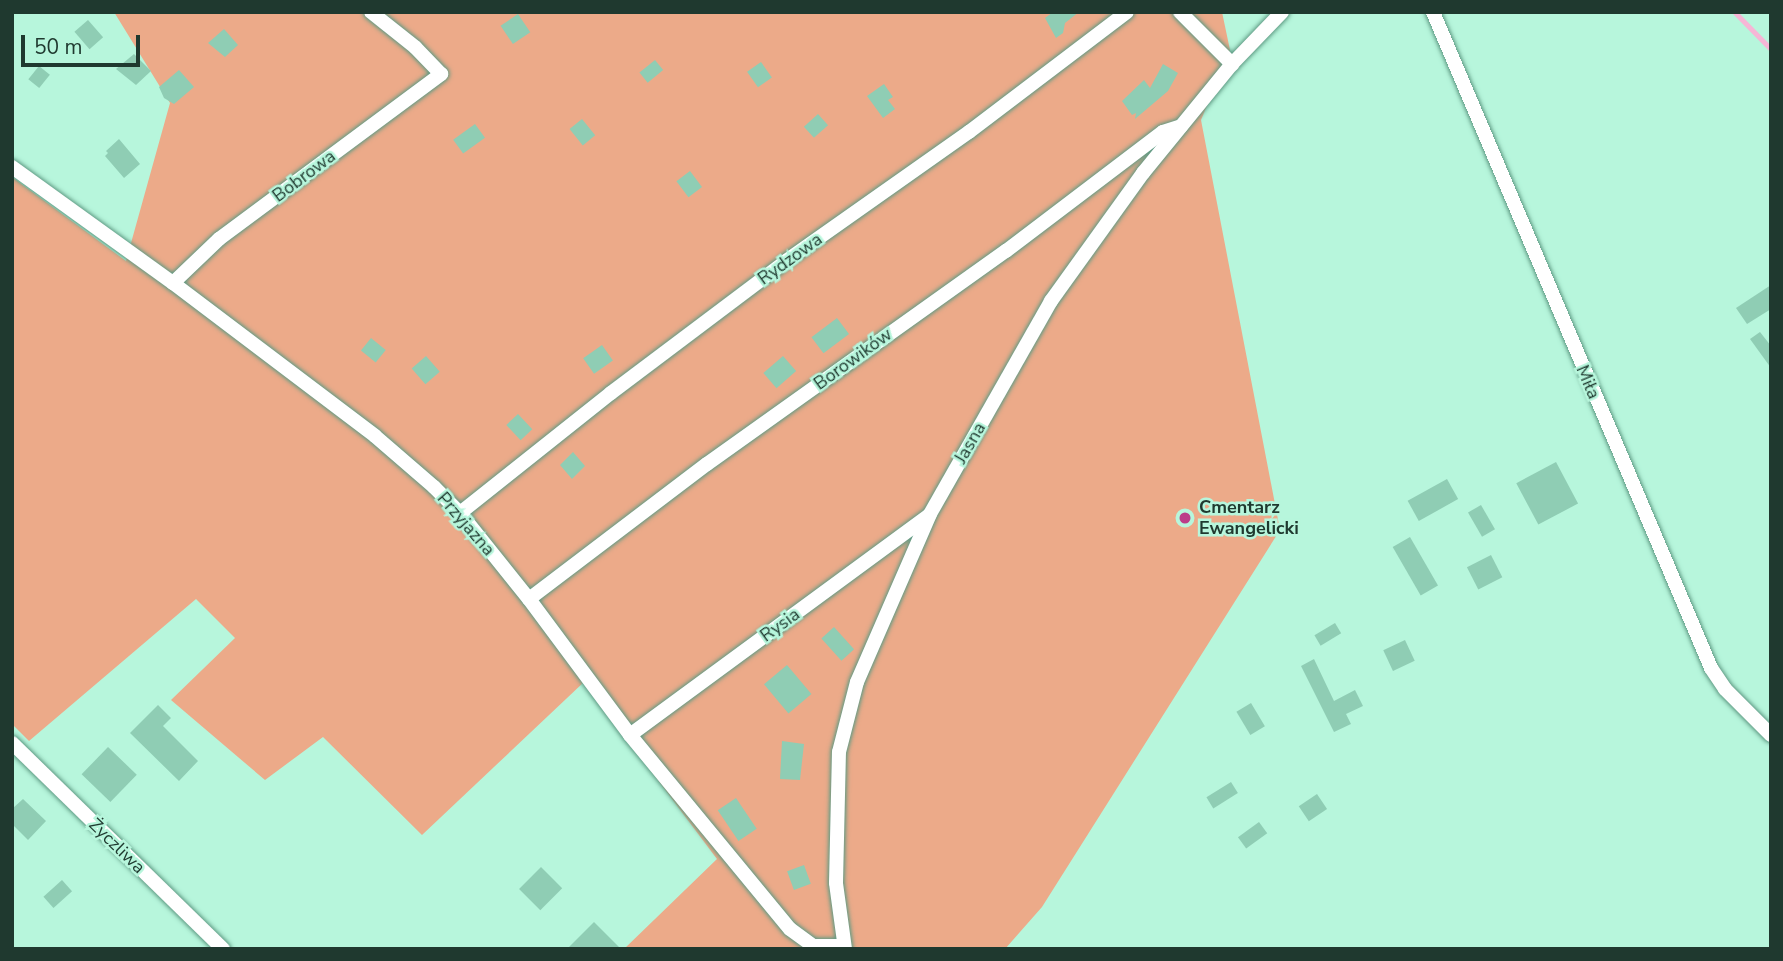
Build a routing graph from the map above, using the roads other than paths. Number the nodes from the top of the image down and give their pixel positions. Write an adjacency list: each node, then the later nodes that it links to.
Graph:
1 (371, 12): 9 (street, Bobrowa)
2 (1127, 12): 10 (street, Rydzowa)
3 (1180, 12): 6 (street)
4 (1282, 12): 6 (street, Jasna)
5 (1433, 12): 14 (street, Miła)
6 (1232, 64): 7 (street, Jasna)
7 (1181, 126): 11 (street, Jasna); 12 (street, Borowików)
8 (12, 167): 9 (street, Przyjazna)
9 (173, 283): 10 (street, Przyjazna)
10 (460, 513): 12 (street, Przyjazna)
11 (930, 514): 13 (street, Rysia); 16 (street, Jasna)
12 (529, 599): 13 (street, Przyjazna)
13 (630, 735): 16 (street, Przyjazna)
14 (1771, 735)
15 (12, 743): 17 (street, Życzliwa)
16 (845, 948)
17 (222, 949)

